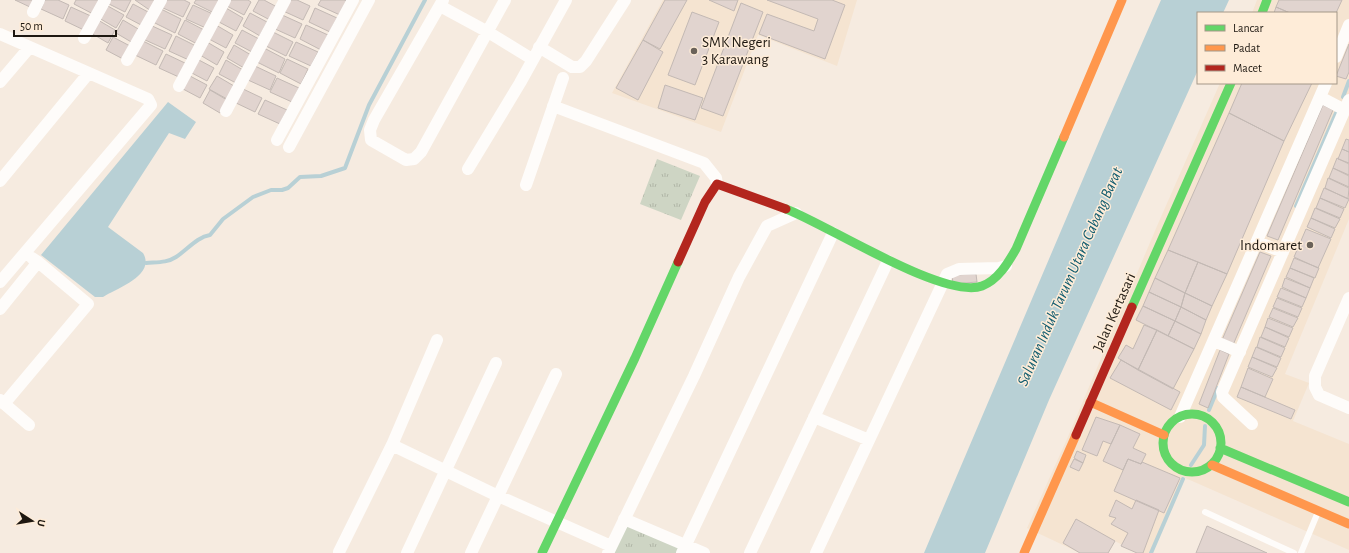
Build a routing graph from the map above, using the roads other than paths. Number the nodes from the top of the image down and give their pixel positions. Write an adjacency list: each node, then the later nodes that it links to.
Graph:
1 (40, 0): 14 (street)
2 (105, 0): 19 (street)
3 (161, 0): 24 (street)
4 (225, 0): 30 (street)
5 (285, 0): 34 (street)
6 (353, 0): 35 (street)
7 (505, 0): 17 (street)
8 (566, 0): 20 (street)
9 (625, 0): 20 (street)
10 (1122, 0): 48 (street)
11 (1267, 0): 15 (street)
12 (365, 2): 36 (street)
13 (442, 3): 17 (street); 17 (street)
14 (33, 12)
15 (1262, 12)
16 (1349, 25): 22 (street)
17 (488, 32): 23 (street)
18 (0, 34): 21 (street)
19 (84, 38)
20 (539, 47): 23 (street)
21 (29, 48): 25 (street); 27 (street)
22 (1337, 55)
23 (532, 59): 37 (street)
24 (127, 60)
25 (88, 74): 38 (street); 44 (street)
26 (563, 78): 33 (street)
27 (0, 82)
28 (1231, 84): 59 (street, Jalan Kertasari)
29 (1326, 84): 31 (street)
30 (179, 86)
31 (1320, 97): 32 (street); 43 (street)
32 (1347, 105): 45 (street)
33 (553, 106): 39 (street); 40 (street)
34 (226, 111)
35 (276, 140)
36 (289, 147)
37 (468, 169)
38 (0, 181)
39 (717, 184): 41 (street); 77 (street)
40 (526, 185)
41 (796, 213): 42 (street); 76 (street)
42 (833, 233): 46 (street); 80 (street)
43 (1257, 242): 45 (street); 54 (street)
44 (25, 252): 47 (street); 49 (street)
45 (1283, 252): 55 (street)
46 (888, 261): 50 (street); 61 (street)
47 (38, 262): 52 (street); 58 (street)
48 (1006, 266): 50 (street); 50 (street)
49 (0, 282)
50 (942, 282): 66 (street)
51 (1349, 298): 60 (street)
52 (0, 309)
53 (437, 340): 67 (street)
54 (1214, 341): 55 (street); 62 (street)
55 (1240, 352): 63 (street)
56 (496, 364): 70 (street)
57 (556, 374): 72 (street)
58 (2, 402): 64 (street)
59 (1090, 402): 65 (street); 88 (street, Jalan Kertasari)
60 (1349, 408)
61 (814, 417): 66 (street); 86 (street)
62 (1180, 417): 65 (street); 68 (street)
63 (1252, 424)
64 (30, 425)
65 (1164, 435): 69 (street)
66 (869, 440): 87 (street)
67 (392, 445): 70 (street); 81 (street)
68 (1220, 448): 69 (street); 71 (street)
69 (1212, 465): 74 (street)
70 (444, 470): 72 (street); 82 (street)
71 (1326, 492): 73 (street); 74 (street)
72 (498, 496): 77 (street); 83 (street)
73 (1349, 502)
74 (1318, 511): 78 (street); 90 (lane)
75 (1205, 512): 89 (lane)
76 (624, 519): 79 (street); 80 (street)
77 (557, 523): 79 (street); 84 (street)
78 (1349, 524)
79 (609, 549)
80 (684, 549): 85 (street)
81 (339, 552)
82 (407, 553)
83 (471, 553)
84 (542, 553)
85 (704, 553)
86 (750, 553)
87 (816, 553)
88 (1024, 553)
89 (1294, 553)
90 (1300, 553)

